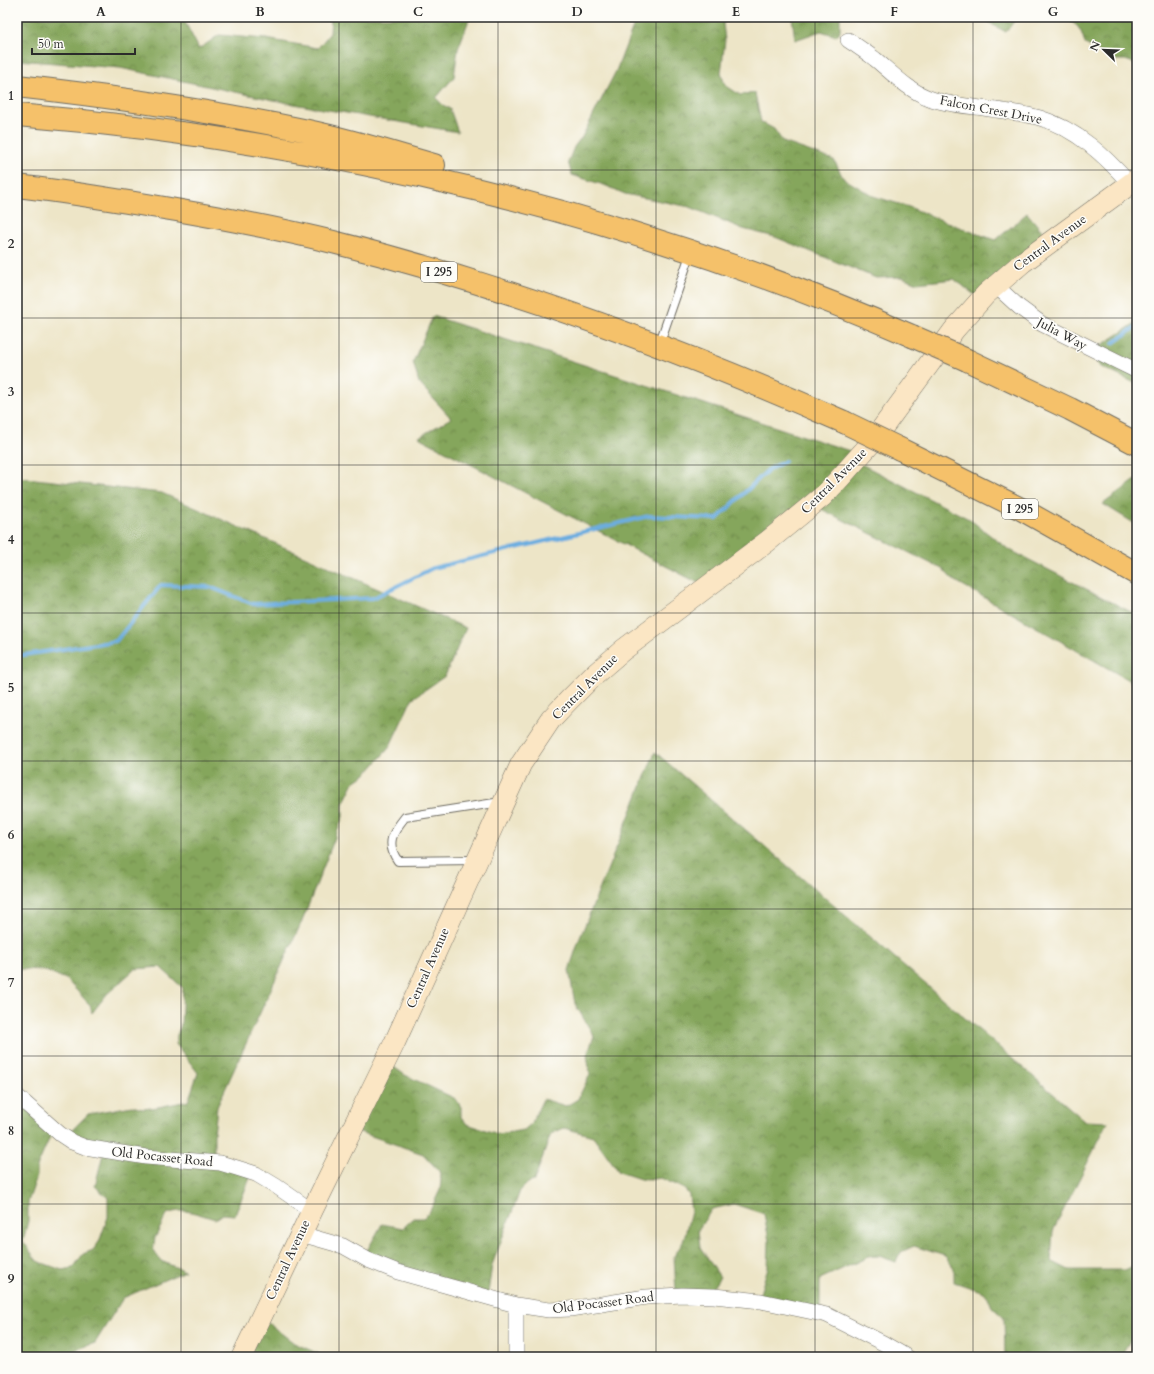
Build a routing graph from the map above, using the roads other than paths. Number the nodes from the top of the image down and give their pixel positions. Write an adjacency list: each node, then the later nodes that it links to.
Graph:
1 (848, 40): 4 (street, Falcon Crest Drive)
2 (17, 86): 6 (highway)
3 (17, 115): 6 (highway)
4 (1134, 182): 8 (street, Central Avenue)
5 (17, 186): 9 (highway, I 295)
6 (645, 236): 7 (highway)
7 (691, 251): 9 (lane); 11 (highway, bridge)
8 (995, 285): 10 (street, Julia Way); 13 (street, Central Avenue)
9 (658, 346): 12 (highway, I 295, bridge)
10 (1137, 371)
11 (1137, 444)
12 (1137, 574)
13 (503, 801): 14 (street, Central Avenue); 14 (lane)
14 (477, 860): 16 (street, Central Avenue)
15 (17, 1096): 16 (street, Old Pocasset Road)
16 (312, 1211): 17 (street, Central Avenue)
17 (301, 1234): 18 (street, Old Pocasset Road); 19 (street, Central Avenue)
18 (516, 1305): 20 (street); 21 (street, Old Pocasset Road)
19 (242, 1357)
20 (516, 1357)
21 (907, 1357)

